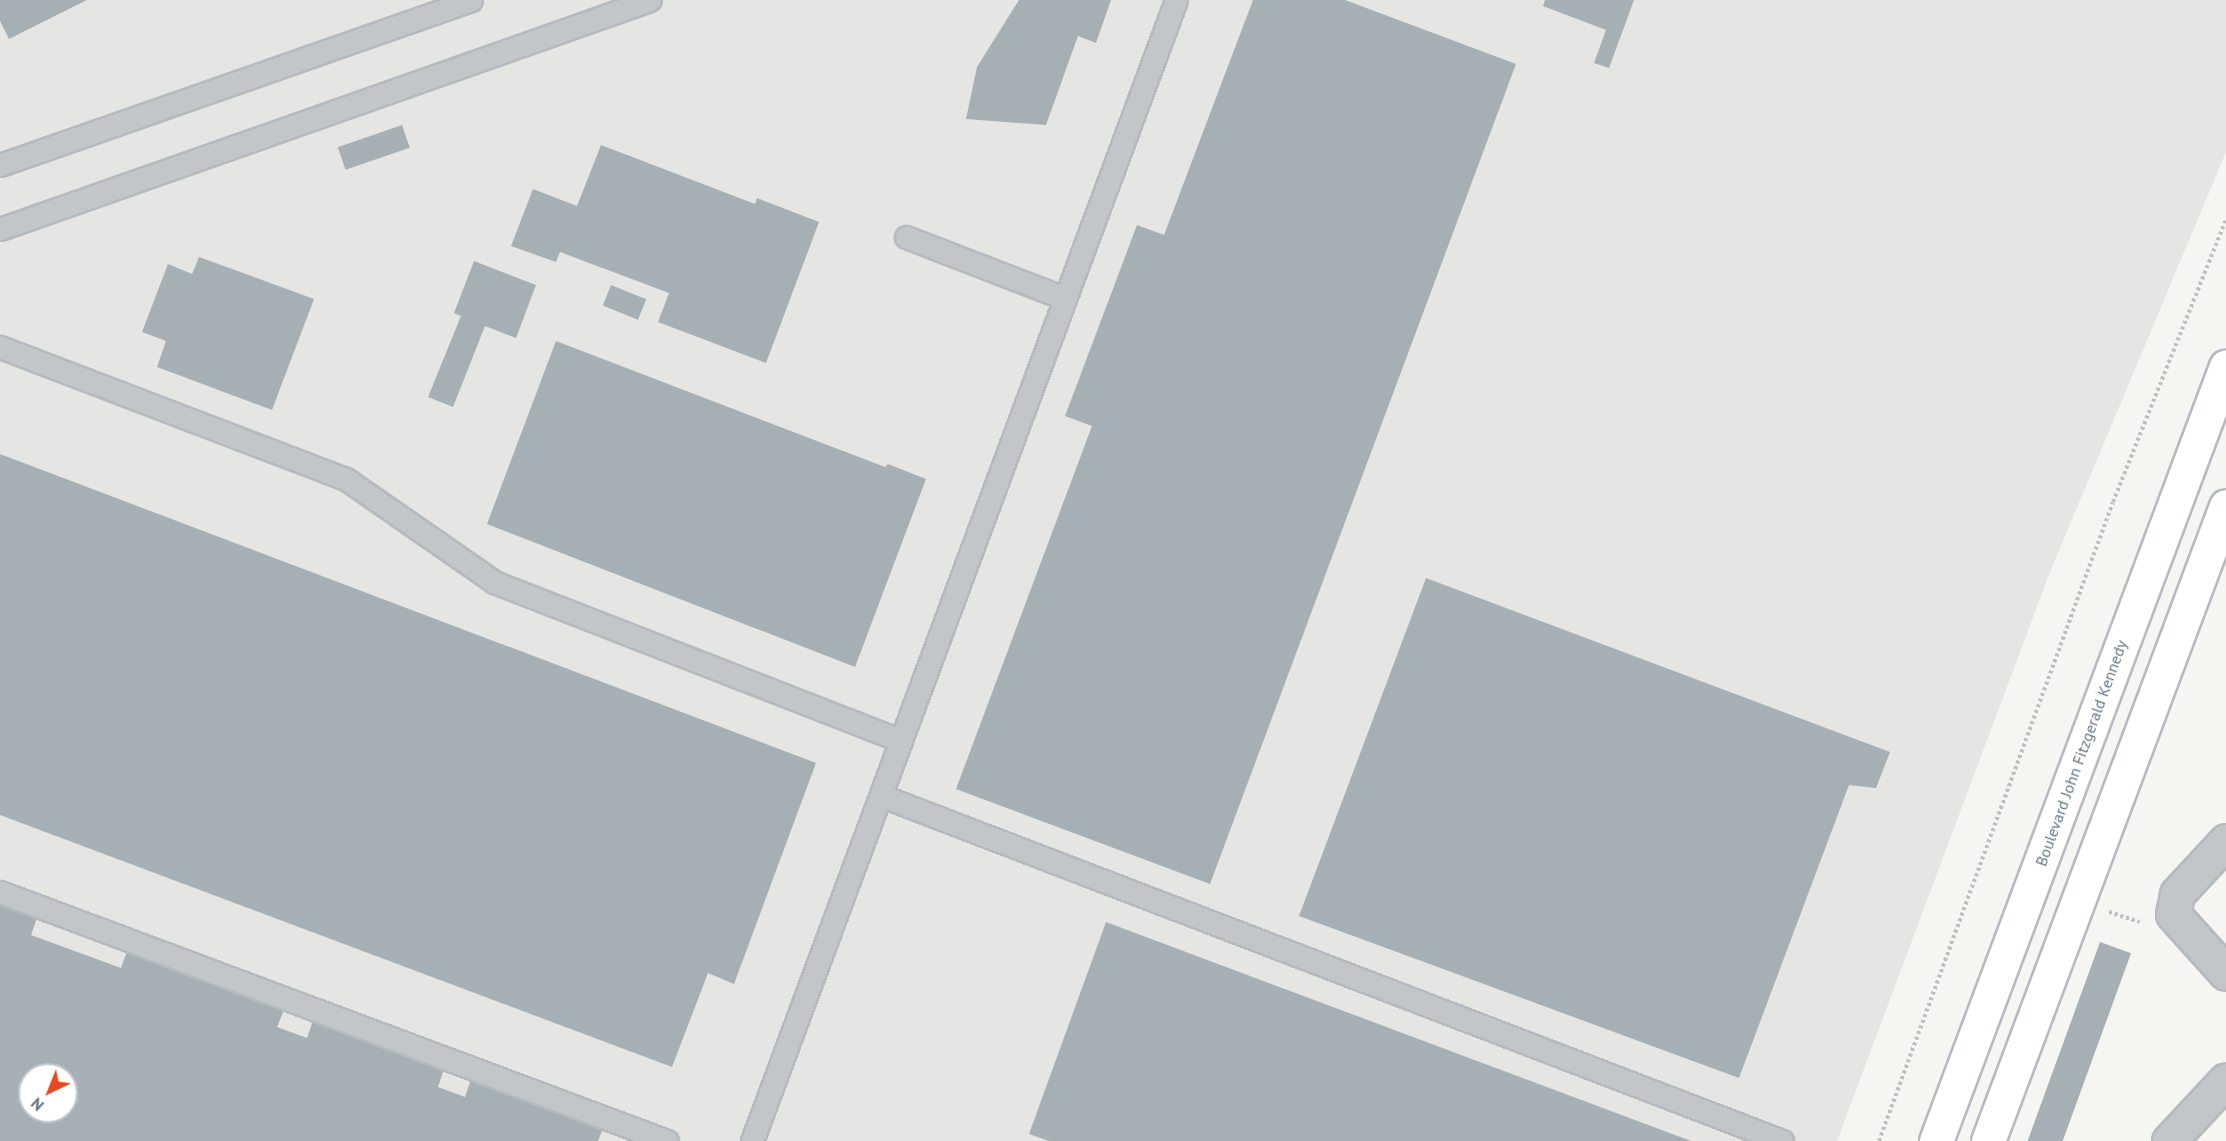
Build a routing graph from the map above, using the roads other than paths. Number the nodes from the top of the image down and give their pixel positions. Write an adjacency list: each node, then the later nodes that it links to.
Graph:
1 (471, 0): 4 (lane)
2 (650, 0): 5 (lane)
3 (1176, 0): 7 (lane)
4 (0, 165)
5 (0, 229)
6 (906, 237): 7 (lane)
7 (1065, 298): 11 (lane)
8 (0, 347): 11 (lane)
9 (2226, 366): 20 (main road, Boulevard John Fitzgerald Kennedy)
10 (2226, 506): 21 (main road)
11 (901, 741): 12 (lane)
12 (882, 796): 18 (lane); 19 (lane)
13 (2226, 841): 15 (street)
14 (0, 892): 17 (lane)
15 (2226, 973)
16 (2226, 1080): 22 (street)
17 (667, 1141)
18 (752, 1141)
19 (1782, 1141)
20 (1936, 1141)
21 (1988, 1141)
22 (2169, 1141)

